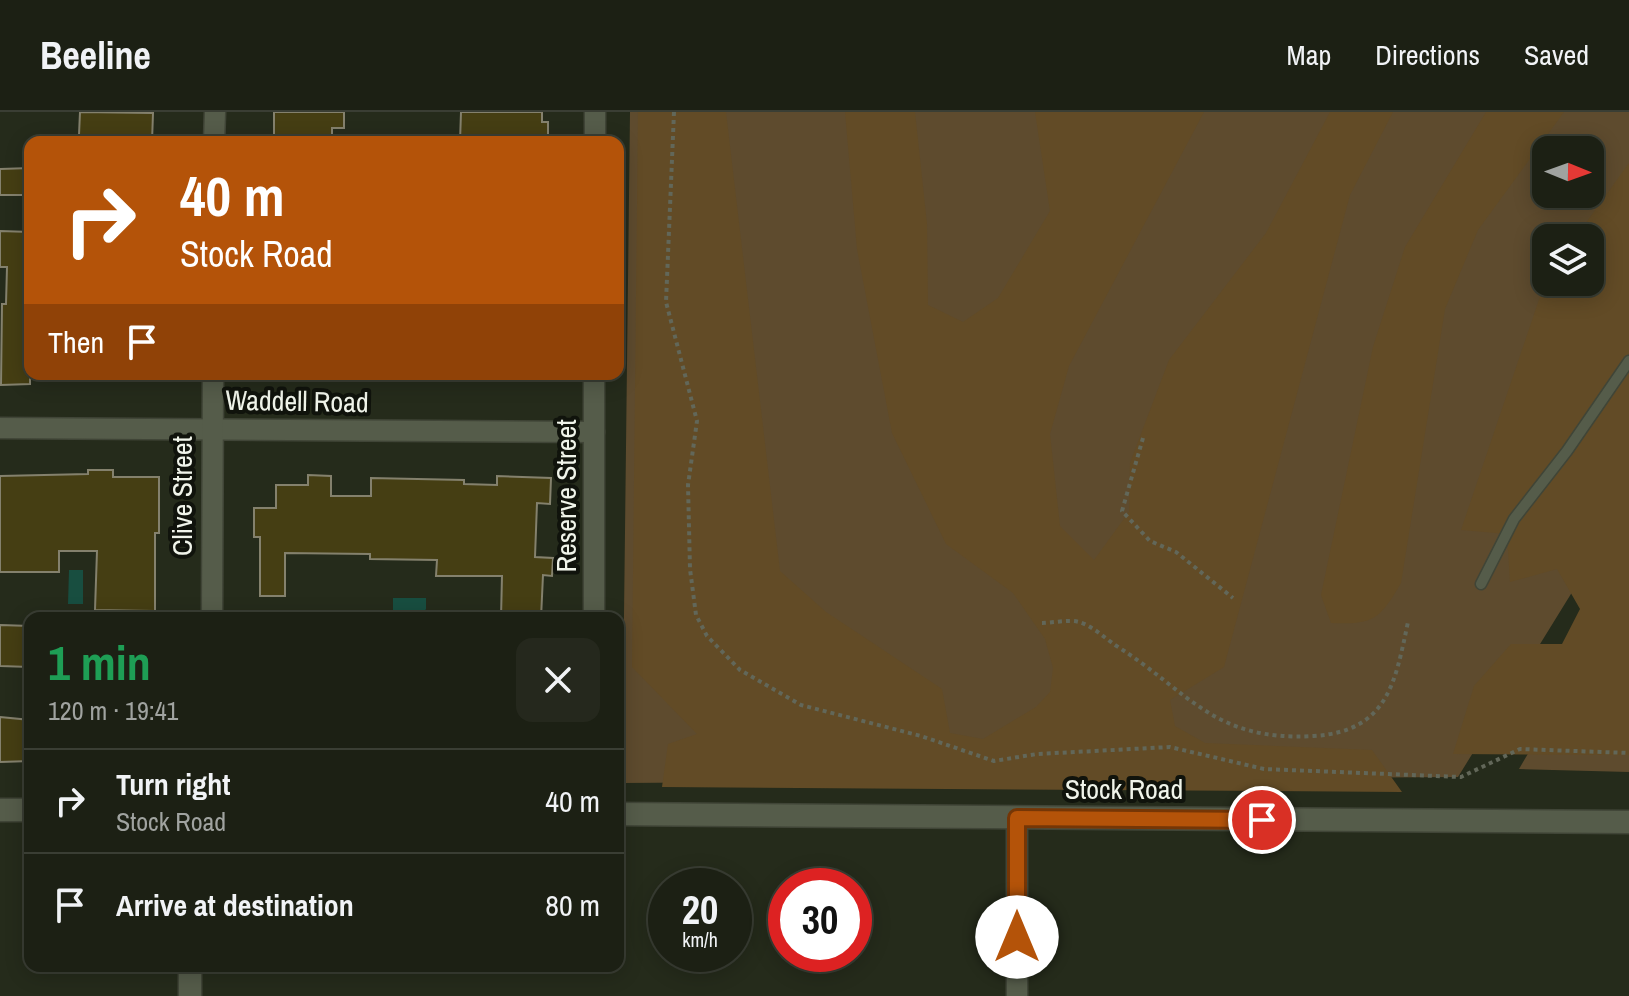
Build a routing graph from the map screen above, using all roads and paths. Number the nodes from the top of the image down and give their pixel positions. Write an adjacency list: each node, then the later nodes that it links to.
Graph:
1 (215, 112): 4 (street)
2 (595, 112): 5 (street)
3 (674, 112): 19 (path)
4 (214, 136)
5 (595, 136)
6 (1629, 361): 13 (lane)
7 (213, 380): 10 (street, Clive Street)
8 (594, 380): 11 (street, Reserve Street)
9 (0, 428): 10 (street, Waddell Road)
10 (213, 428): 11 (street, Waddell Road); 15 (street, Clive Street)
11 (594, 432): 16 (street, Reserve Street)
12 (1143, 438): 14 (path)
13 (1481, 584)
14 (1233, 598)
15 (212, 612)
16 (594, 612)
17 (1408, 622): 18 (path)
18 (1042, 623)
19 (1629, 753)
20 (0, 810): 21 (street)
21 (24, 810)
22 (624, 814): 23 (street, Stock Road)
23 (1017, 818): 24 (street, Stock Road); 27 (street)
24 (1629, 822)
25 (190, 972): 26 (street)
26 (190, 996)
27 (1017, 996)

